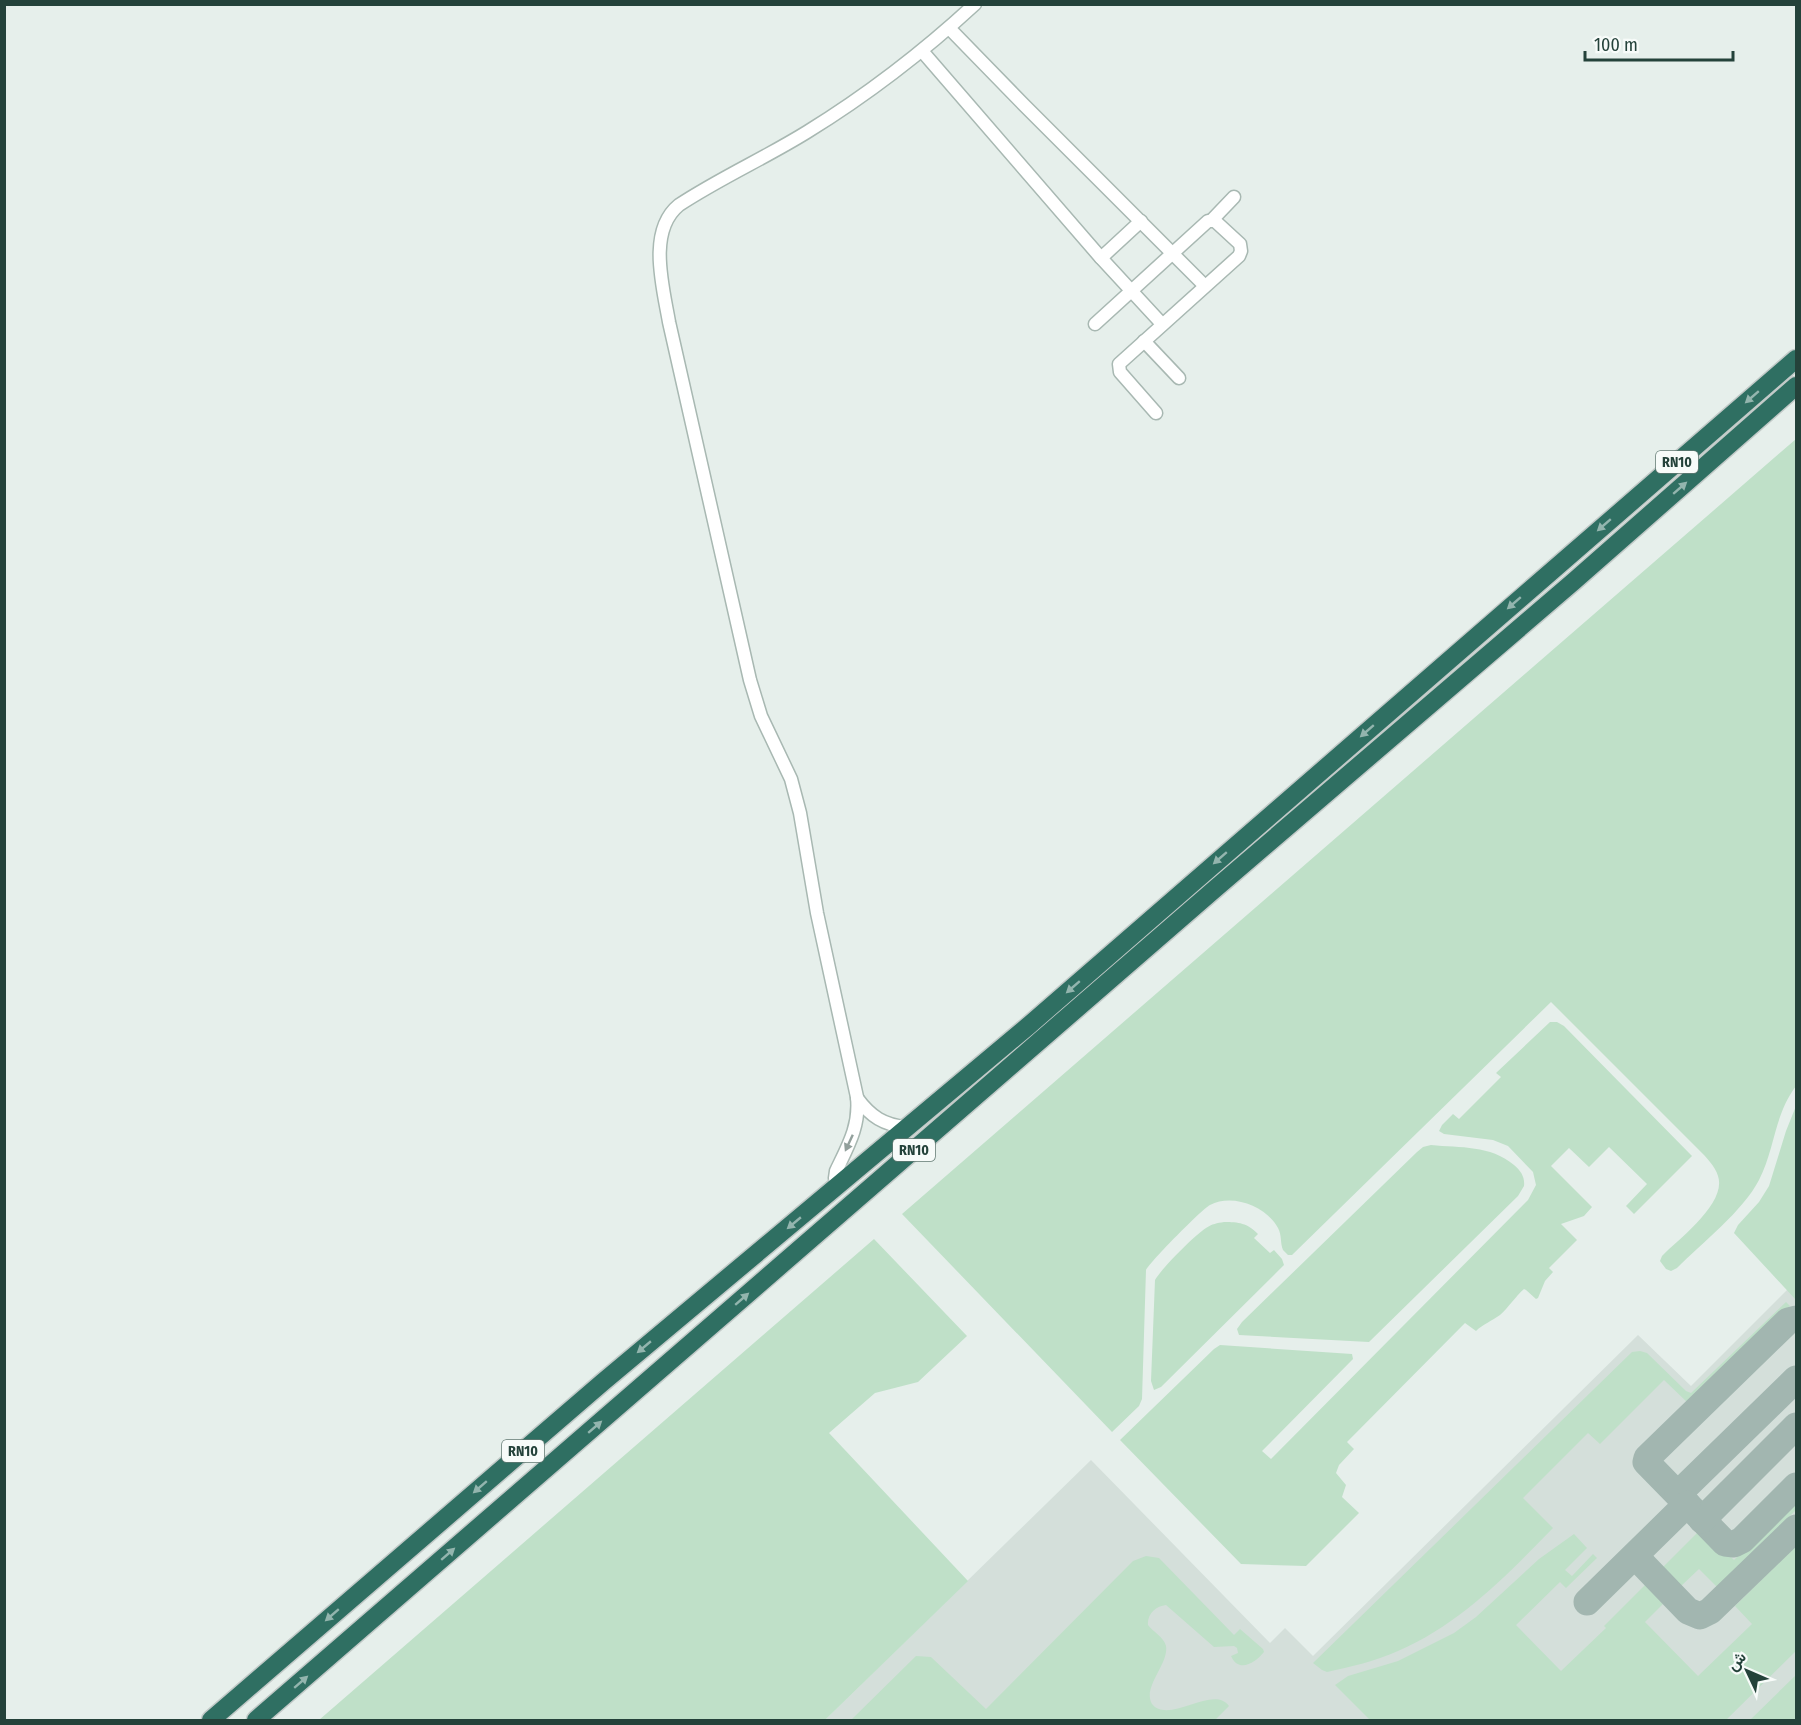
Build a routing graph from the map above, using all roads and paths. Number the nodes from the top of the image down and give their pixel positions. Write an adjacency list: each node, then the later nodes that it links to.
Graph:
1 (975, 4): 2 (street)
2 (949, 28): 3 (street); 6 (street)
3 (922, 51): 8 (street); 20 (street)
4 (1234, 197): 5 (street)
5 (1212, 220): 7 (street); 9 (street)
6 (1141, 221): 7 (street); 8 (street)
7 (1173, 253): 9 (street); 10 (street)
8 (1101, 258): 10 (street)
9 (1204, 285): 12 (street)
10 (1130, 291): 11 (street); 12 (street)
11 (1095, 324)
12 (1162, 324): 13 (street)
13 (1144, 340): 15 (street); 17 (street)
14 (1797, 359): 18 (highway, RN10, one-way to 18)
15 (1179, 378)
16 (1797, 386): 19 (highway, RN10, one-way to 16)
17 (1156, 413)
18 (1558, 564): 19 (highway); 21 (highway, RN10, one-way to 21)
19 (1573, 582): 23 (highway, RN10)
20 (857, 1097): 21 (street); 22 (street, one-way to 22)
21 (906, 1127): 22 (highway, RN10)
22 (839, 1185): 23 (highway); 24 (highway, RN10, one-way to 24)
23 (854, 1202): 25 (highway, RN10, one-way to 23)
24 (211, 1720)
25 (256, 1720)

